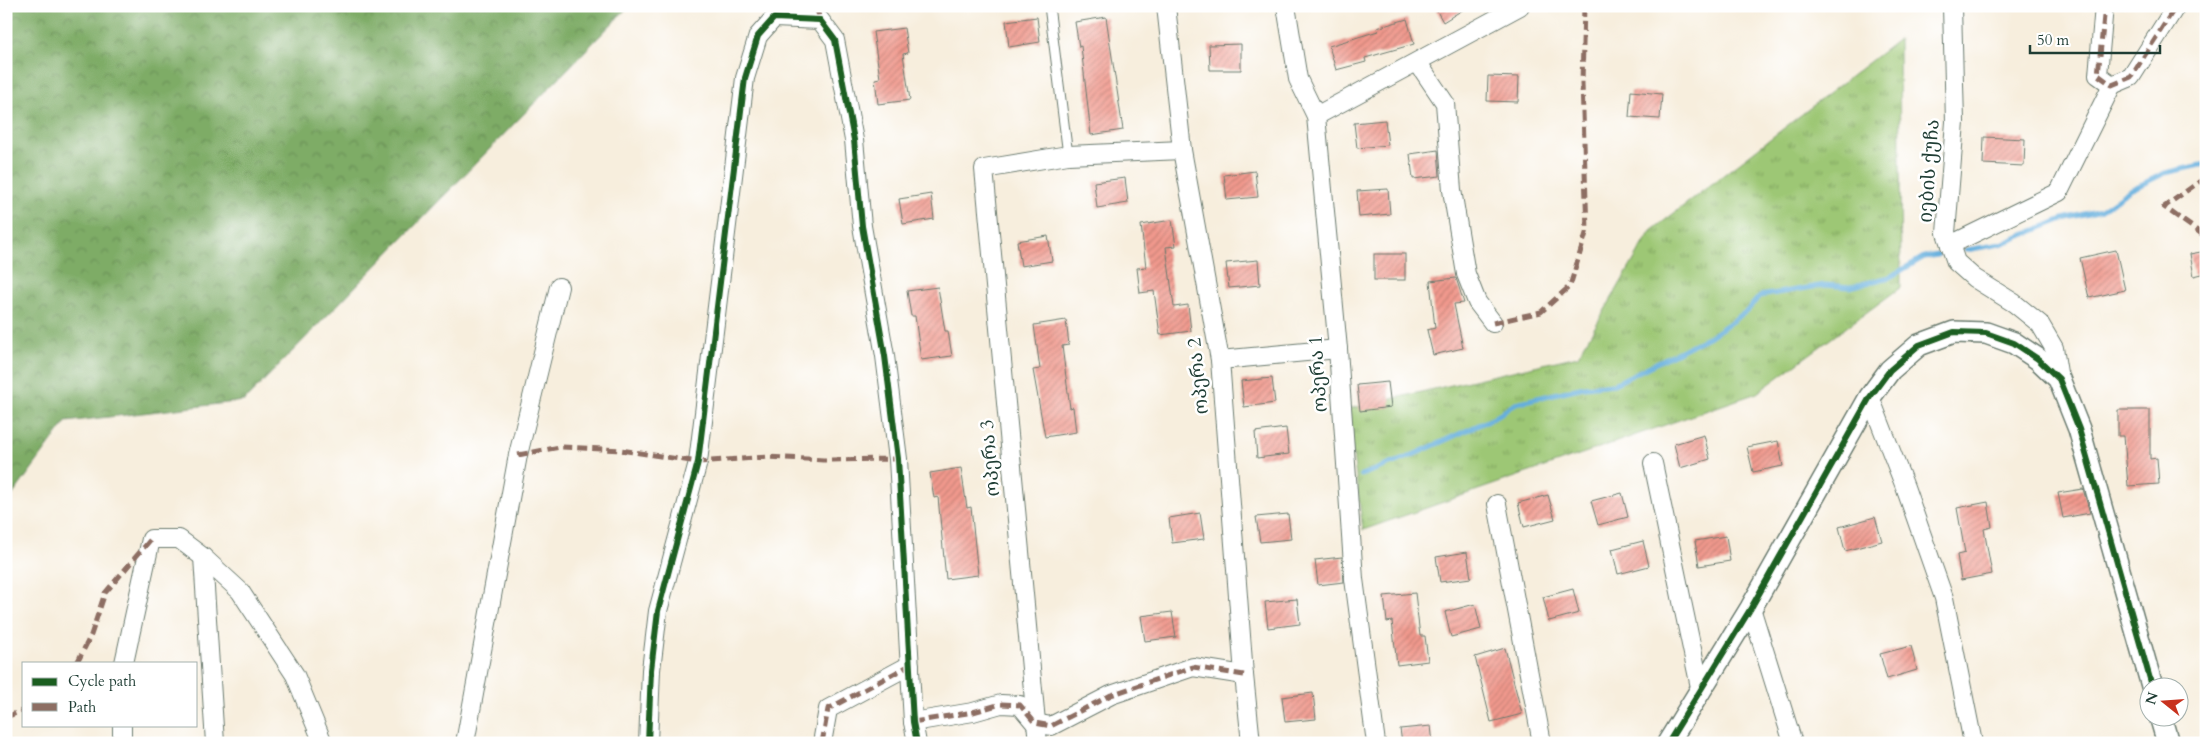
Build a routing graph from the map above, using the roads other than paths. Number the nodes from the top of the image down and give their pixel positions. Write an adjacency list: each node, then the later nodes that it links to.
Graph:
1 (1049, 6): 12 (lane)
2 (1166, 6): 11 (street, ოპერა 2)
3 (1286, 6): 10 (street, ოპერა 1)
4 (1520, 6): 8 (street)
5 (1952, 6): 13 (street, იების ქუჩა)
6 (2104, 6): 9 (street)
7 (2176, 6): 9 (street)
8 (1418, 63): 10 (street); 15 (street)
9 (2112, 85): 13 (street)
10 (1316, 116): 16 (street, ოპერა 1)
11 (1182, 150): 12 (street); 17 (street, ოპერა 2)
12 (1068, 155): 30 (street, ოპერა 3)
13 (1950, 245): 18 (street, იების ქუჩა)
14 (558, 288): 36 (street)
15 (1493, 323)
16 (1338, 350): 17 (street); 42 (street, ოპერა 1)
17 (1220, 360): 26 (street, ოპერა 2)
18 (2059, 379): 19 (street); 27 (street)
19 (1870, 397): 23 (street); 46 (street)
20 (1653, 463): 28 (street)
21 (1498, 504): 43 (street)
22 (203, 557): 24 (street); 34 (street); 35 (street)
23 (1751, 608): 28 (street); 45 (street)
24 (124, 662)
25 (910, 665): 29 (street); 37 (street); 38 (street)
26 (1244, 675): 30 (street); 41 (street, ოპერა 2)
27 (2149, 676)
28 (1701, 692): 44 (street)
29 (913, 722): 30 (street); 39 (street)
30 (1035, 723): 40 (street, ოპერა 3)
31 (122, 726): 33 (street)
32 (2163, 726): 47 (street)
33 (122, 743)
34 (215, 743)
35 (323, 743)
36 (465, 743)
37 (648, 743)
38 (822, 743)
39 (916, 743)
40 (1038, 743)
41 (1251, 743)
42 (1376, 743)
43 (1542, 743)
44 (1668, 743)
45 (1793, 743)
46 (1973, 743)
47 (2168, 743)

